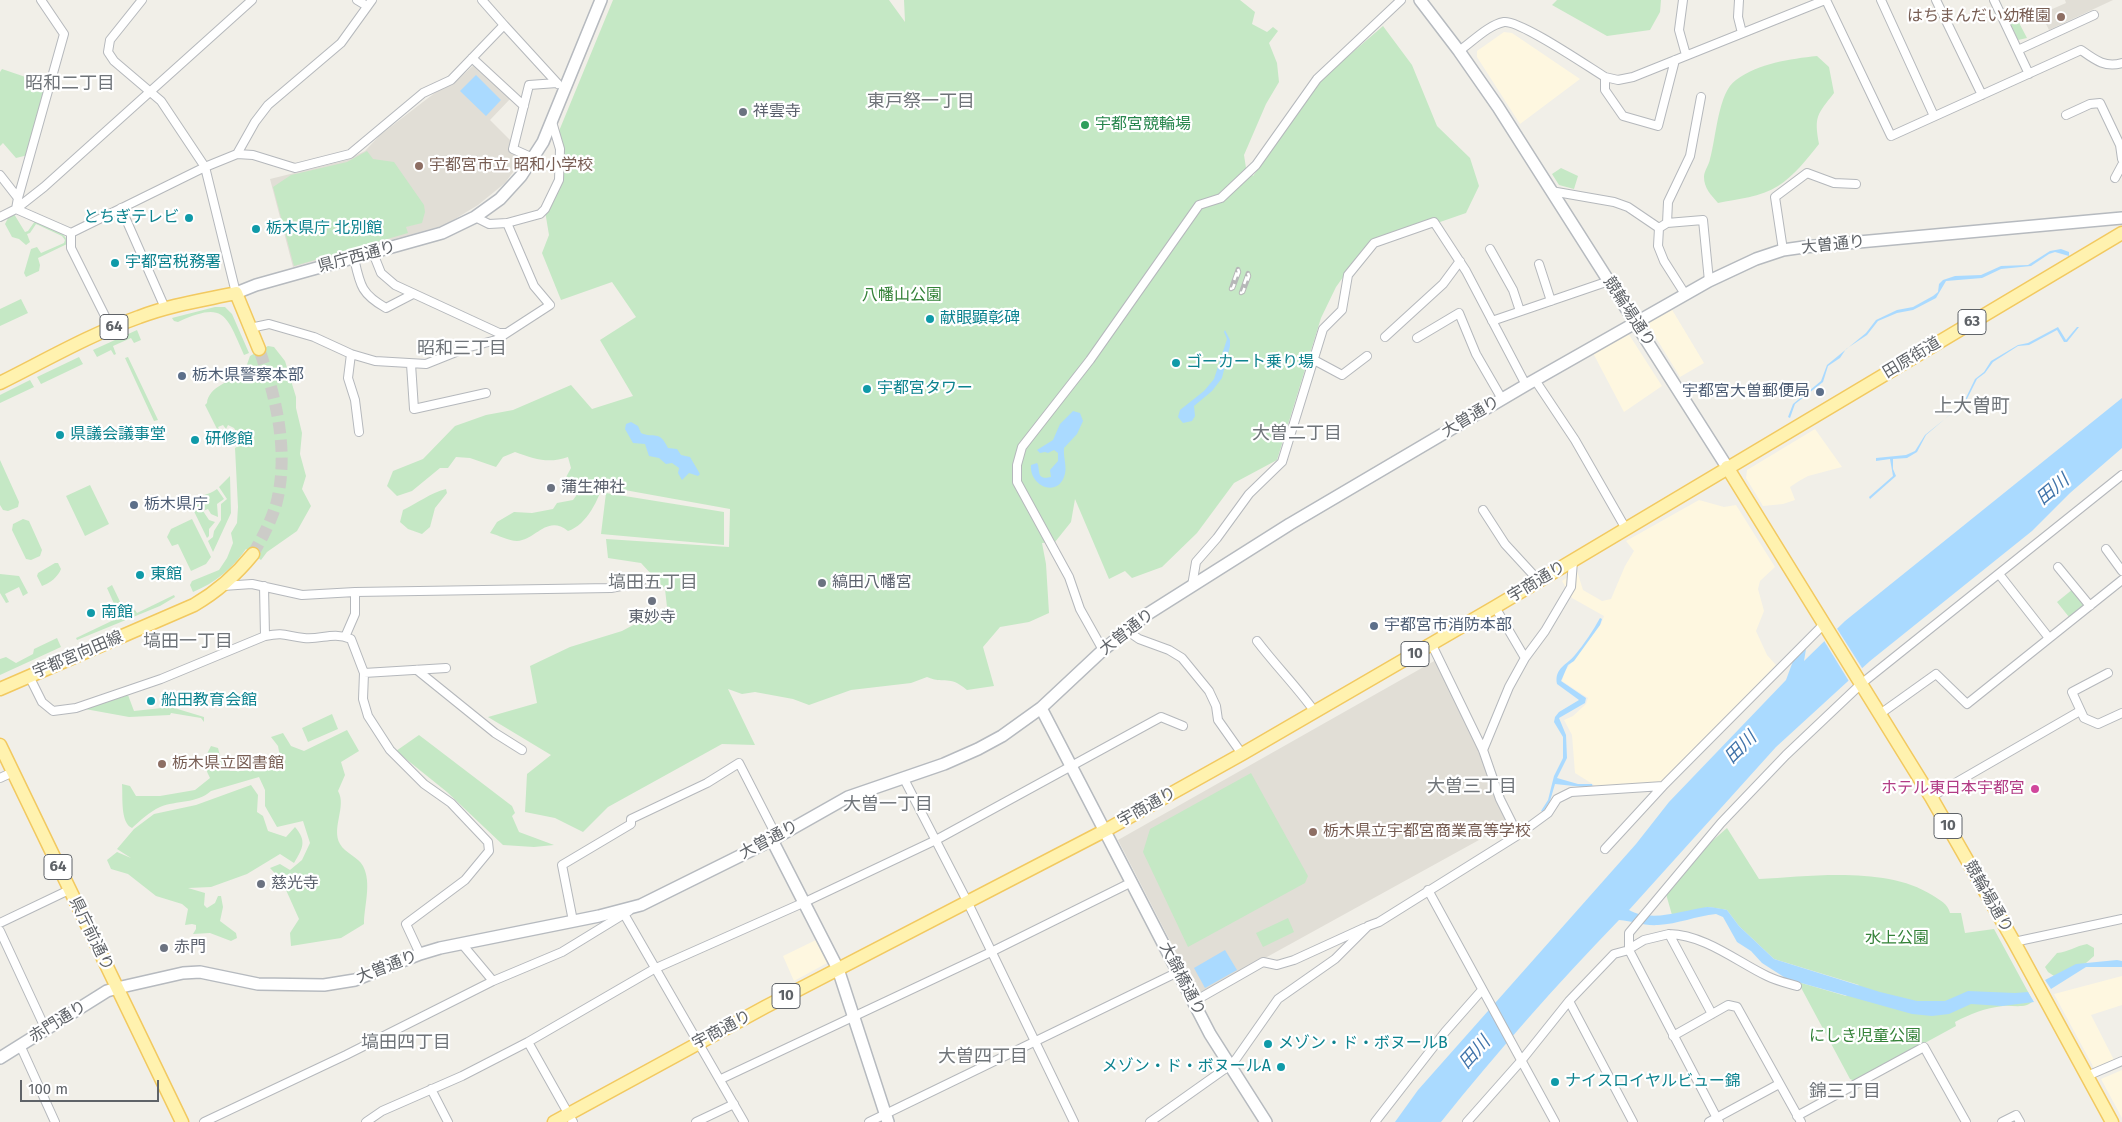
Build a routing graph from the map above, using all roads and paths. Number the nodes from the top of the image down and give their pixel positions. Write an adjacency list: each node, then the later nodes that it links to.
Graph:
1 (41, 0): 45 (street)
2 (142, 0): 28 (street)
3 (252, 0): 28 (street)
4 (357, 0): 15 (street)
5 (482, 0): 17 (street)
6 (601, 0): 27 (street, 県庁西通り)
7 (1401, 0): 114 (street)
8 (1420, 0): 20 (street, 競輪場通り)
9 (1683, 0): 21 (street)
10 (1739, 0): 18 (street)
11 (1825, 0): 18 (street); 33 (street)
12 (1881, 0): 33 (street)
13 (1936, 0): 29 (street)
14 (1994, 0): 19 (street)
15 (370, 3): 36 (street)
16 (2094, 15): 19 (street)
17 (504, 25): 22 (street); 27 (street)
18 (1742, 33): 21 (street)
19 (2018, 50): 25 (street)
20 (1459, 51): 26 (street); 44 (street, 競輪場通り)
21 (1686, 56): 23 (street)
22 (472, 58): 31 (street); 36 (street)
23 (1675, 60): 26 (street); 26 (street)
24 (2122, 63): 25 (street)
25 (2029, 74): 29 (street)
26 (1605, 77)
27 (561, 87): 31 (street); 34 (street, 県庁西通り)
28 (150, 93): 40 (street); 47 (street)
29 (1982, 95): 33 (street)
30 (1701, 97): 53 (street)
31 (524, 106): 37 (street)
32 (2066, 115): 35 (street)
33 (1934, 116)
34 (552, 122): 37 (street, 県庁西通り); 52 (street)
35 (2121, 145): 38 (street)
36 (237, 154): 40 (street)
37 (533, 158): 50 (street, 県庁西通り)
38 (2122, 159)
39 (2122, 165): 42 (street)
40 (205, 167): 46 (street); 65 (street)
41 (0, 175): 45 (street)
42 (2115, 178)
43 (1856, 184): 58 (street)
44 (1551, 190): 54 (street); 63 (street, 競輪場通り)
45 (18, 198): 47 (street)
46 (121, 208): 55 (street); 69 (street)
47 (16, 209): 49 (street); 55 (street)
48 (2122, 216): 51 (street, 大曽通り)
49 (0, 217)
50 (475, 217): 52 (street); 59 (street, 県庁西通り)
51 (2107, 219): 56 (street); 58 (street, 大曽通り)
52 (507, 223): 75 (street)
53 (1667, 223): 54 (street); 64 (street)
54 (1659, 228): 67 (street)
55 (72, 233): 73 (street)
56 (2117, 236): 88 (main road, 田原街道 / 63)
57 (1490, 249): 70 (street)
58 (1783, 250): 64 (street, 大曽通り)
59 (373, 253): 60 (street, 県庁西通り); 66 (street)
60 (354, 258): 65 (street, 県庁西通り); 66 (street)
61 (1460, 261): 71 (street); 76 (street); 81 (street)
62 (1539, 264): 68 (street)
63 (1609, 281): 68 (street); 72 (street, 競輪場通り)
64 (1709, 281): 67 (street, 大曽通り)
65 (236, 293): 69 (main road, 県庁西通り / 64); 74 (main road)
66 (413, 294): 75 (street)
67 (1685, 294): 72 (street, 大曽通り)
68 (1551, 301): 70 (street)
69 (165, 308): 73 (main road, 県庁西通り / 64)
70 (1520, 311): 71 (street)
71 (1492, 320): 83 (street)
72 (1635, 322): 83 (street, 大曽通り); 88 (street, 競輪場通り)
73 (111, 328): 84 (main road, 県庁西通り / 64)
74 (250, 328): 78 (main road); 79 (street)
75 (506, 333): 82 (street)
76 (1385, 337)
77 (1417, 338): 86 (street)
78 (259, 349)
79 (351, 354): 82 (street); 87 (street)
80 (1366, 356): 81 (street)
81 (1314, 360): 103 (street)
82 (411, 364): 85 (street)
83 (1530, 382): 86 (street, 大曽通り); 91 (street)
84 (0, 383)
85 (486, 393)
86 (1502, 399): 103 (street, 大曽通り)
87 (359, 432)
88 (1727, 468): 91 (main road, 宇商通り / 10); 107 (main road, 競輪場通り / 10)
89 (2122, 475): 97 (street)
90 (1483, 510): 99 (street)
91 (1626, 529): 94 (main road, 宇商通り / 10)
92 (2106, 549): 96 (street)
93 (254, 554): 101 (main road, 宇都宮向田線)
94 (1573, 561): 99 (main road, 宇商通り / 10); 115 (street)
95 (2058, 567): 105 (street)
96 (2122, 571)
97 (1999, 574): 111 (street); 121 (street)
98 (2122, 580): 105 (street)
99 (1539, 581): 106 (main road, 宇商通り / 10)
100 (642, 582): 104 (street)
101 (223, 586): 102 (street); 120 (main road, 宇都宮向田線)
102 (264, 586): 104 (street); 109 (street)
103 (1192, 586): 108 (street, 大曽通り)
104 (355, 592): 110 (street)
105 (2090, 606): 111 (street)
106 (1495, 608): 113 (main road, 宇商通り / 10); 115 (street)
107 (1826, 627): 121 (main road, 10); 137 (street)
108 (1126, 630): 114 (street, 大曽通り); 132 (street)
109 (265, 636): 110 (street); 120 (street)
110 (345, 637): 118 (street)
111 (2049, 638): 127 (street)
112 (1257, 641): 125 (street)
113 (1432, 645): 125 (main road, 宇商通り / 10); 131 (street)
114 (1103, 650): 123 (street, 大曽通り)
115 (1525, 658): 131 (street)
116 (446, 668): 117 (street)
117 (417, 670): 118 (street); 130 (street)
118 (364, 673): 161 (street)
119 (2108, 673): 124 (street)
120 (29, 676): 122 (main road, 宇都宮向田線)
121 (1859, 680): 127 (main road, 競輪場通り / 10); 159 (street)
122 (0, 689)
123 (1041, 708): 133 (street, 大錦橋通り); 135 (street, 大曽通り)
124 (2080, 710): 126 (street); 138 (street)
125 (1315, 712): 132 (main road, 宇商通り / 10)
126 (2122, 713)
127 (1880, 714): 138 (main road, 競輪場通り / 10)
128 (1183, 726): 133 (street)
129 (0, 745): 134 (main road, 県庁前通り / 64)
130 (522, 750)
131 (1483, 750): 140 (street)
132 (1242, 754): 139 (main road, 宇商通り / 10)
133 (1072, 767): 139 (street, 大錦橋通り); 142 (street)
134 (13, 772): 136 (street); 145 (main road, 県庁前通り / 64)
135 (903, 777): 141 (street, 大曽通り); 142 (street)
136 (0, 778)
137 (1663, 786): 140 (street); 143 (street)
138 (1932, 797): 157 (main road, 競輪場通り / 10)
139 (1106, 830): 144 (street, 大錦橋通り); 147 (main road, 宇商通り / 10)
140 (1518, 835): 146 (street)
141 (774, 838): 148 (street); 149 (street, 大曽通り); 152 (street)
142 (936, 840): 147 (street); 148 (street)
143 (1605, 849)
144 (1132, 882): 160 (street); 164 (street, 大錦橋通り)
145 (69, 890): 153 (street); 167 (main road, 県庁前通り / 64)
146 (1428, 890): 154 (street); 168 (street)
147 (967, 901): 160 (street); 162 (main road, 宇商通り / 10)
148 (805, 902): 162 (street); 163 (street)
149 (641, 905): 150 (street); 152 (street, 大曽通り)
150 (624, 914): 163 (street); 165 (street)
151 (2122, 919): 157 (street)
152 (573, 921): 158 (street, 大曽通り)
153 (0, 923)
154 (1368, 926): 170 (street); 182 (street)
155 (0, 931): 173 (street)
156 (1669, 934): 159 (street); 166 (street); 171 (street)
157 (2014, 942): 183 (main road, 競輪場通り / 10)
158 (462, 944): 161 (street, 大曽通り); 165 (street)
159 (1629, 949): 169 (street); 174 (street)
160 (991, 952): 172 (street); 175 (street)
161 (420, 954): 167 (street, 大曽通り)
162 (838, 968): 172 (street); 177 (main road, 宇商通り / 10)
163 (654, 969): 176 (street); 177 (street)
164 (1178, 972): 170 (street, 大錦橋通り); 175 (street)
165 (493, 981): 194 (street)
166 (1797, 986)
167 (117, 988): 173 (street, 赤門通り); 193 (main road, 県庁前通り / 64)
168 (1482, 990): 180 (street); 204 (street)
169 (1569, 1001): 180 (street); 207 (street)
170 (1193, 1002): 182 (street, 大錦橋通り)
171 (1712, 1014): 174 (street); 185 (street)
172 (853, 1016): 184 (street); 189 (street)
173 (46, 1030): 178 (street, 赤門通り)
174 (1672, 1036): 191 (street)
175 (1035, 1041): 189 (street); 201 (street)
176 (528, 1042): 186 (street); 188 (street)
177 (697, 1043): 184 (street); 188 (main road, 宇商通り / 10)
178 (20, 1045): 179 (street, 赤門通り); 192 (street)
179 (0, 1058)
180 (1519, 1058): 205 (street); 206 (street)
181 (2122, 1061): 183 (street)
182 (1229, 1066): 202 (street); 203 (street, 大錦橋通り)
183 (2087, 1076): 212 (main road, 競輪場通り / 10)
184 (721, 1079): 187 (street)
185 (1779, 1084): 190 (street); 191 (street)
186 (431, 1089): 195 (street); 196 (street)
187 (734, 1104): 198 (street); 199 (street)
188 (571, 1118): 197 (main road, 宇商通り / 10)
189 (887, 1118): 200 (street)
190 (1799, 1119): 209 (street)
191 (1718, 1120): 208 (street)
192 (55, 1122)
193 (182, 1122)
194 (204, 1122)
195 (366, 1122)
196 (448, 1122)
197 (554, 1122)
198 (696, 1122)
199 (744, 1122)
200 (869, 1122)
201 (1074, 1122)
202 (1150, 1122)
203 (1266, 1122)
204 (1375, 1122)
205 (1467, 1122)
206 (1555, 1122)
207 (1634, 1122)
208 (1709, 1122)
209 (1966, 1122)
210 (2002, 1122): 211 (street)
211 (2020, 1122)
212 (2112, 1122)

